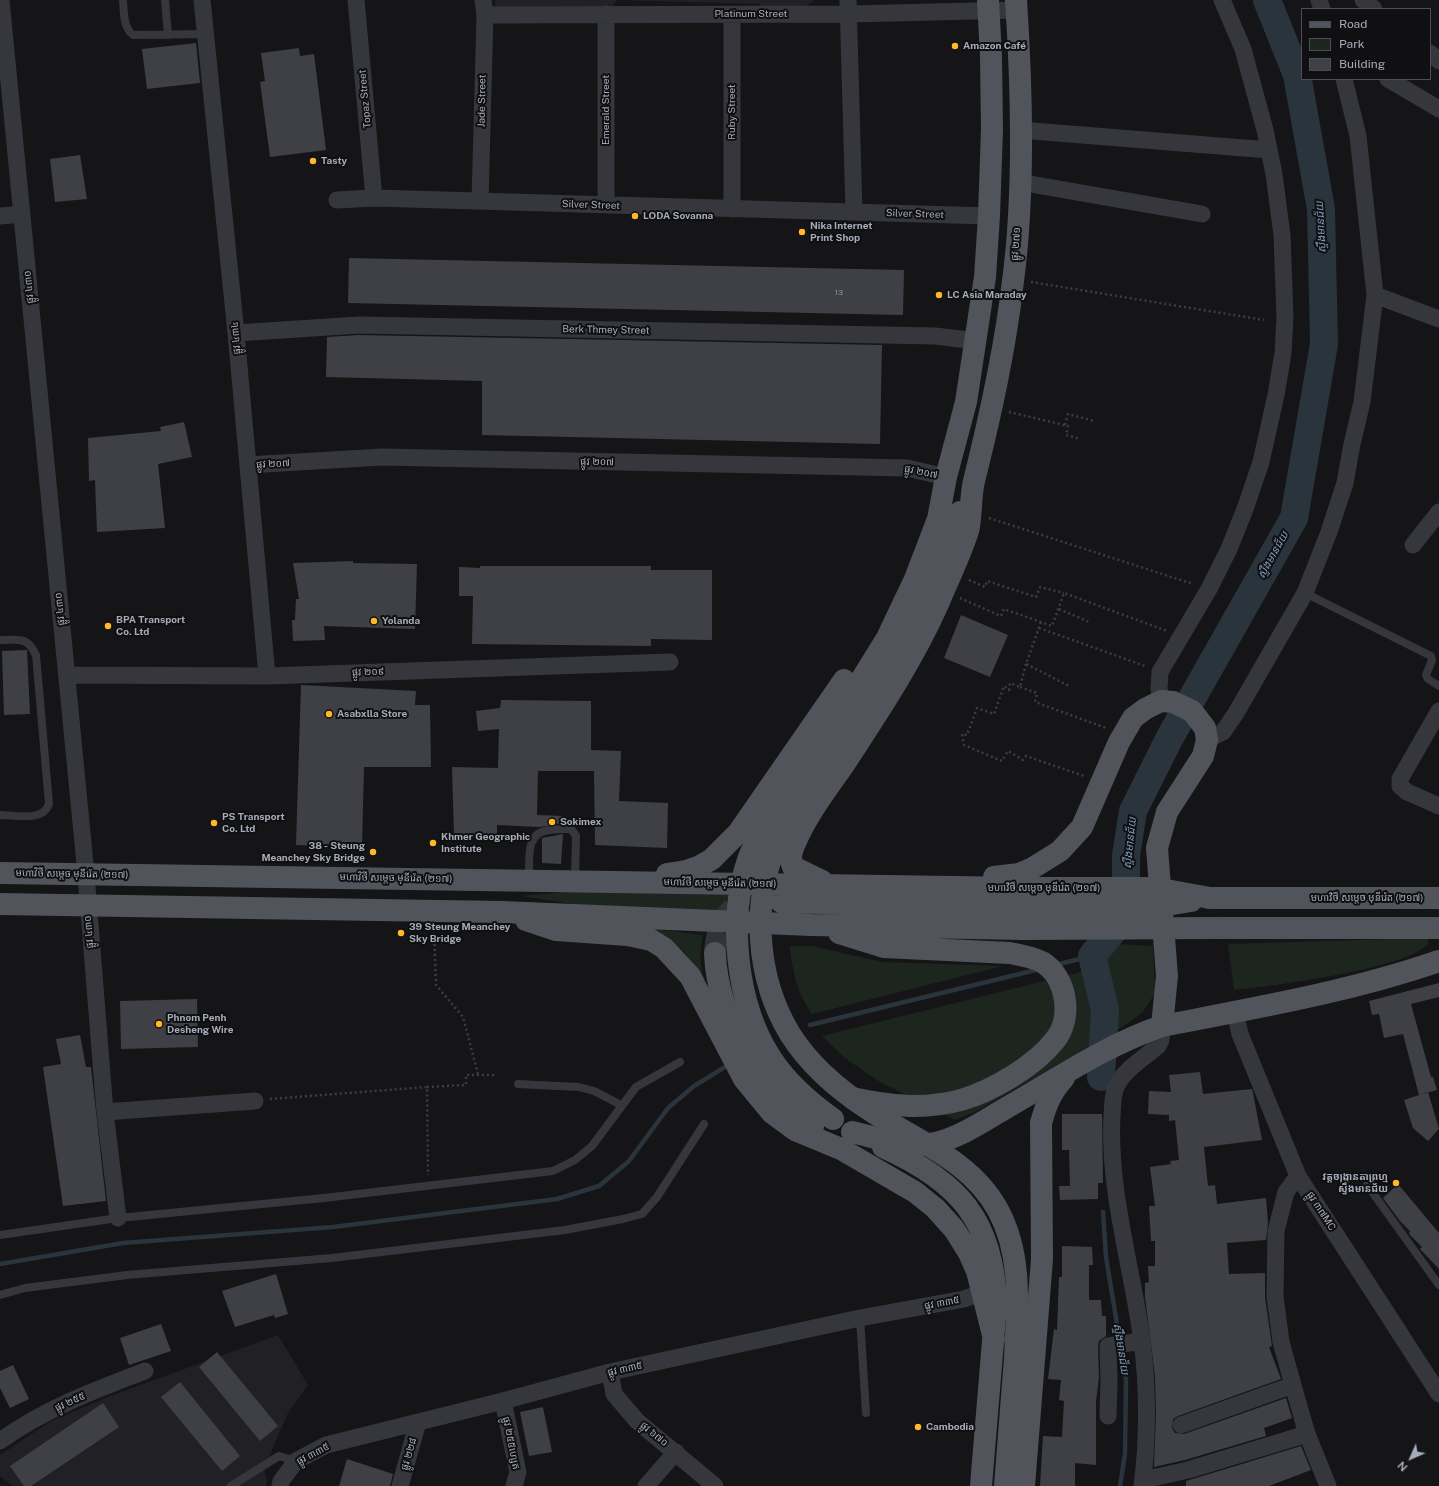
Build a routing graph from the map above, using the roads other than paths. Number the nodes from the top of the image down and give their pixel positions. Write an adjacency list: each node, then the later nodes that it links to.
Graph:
1 (1, 0): 31 (street, ផ្លូវ ៤៣០)
2 (123, 0): 16 (lane)
3 (165, 0): 16 (lane)
4 (202, 0): 15 (street, ផ្លូវ ៤៣៤)
5 (356, 0): 25 (street, Topaz Street)
6 (1222, 0): 23 (street)
7 (1363, 0): 12 (street)
8 (988, 5): 9 (street, Platinum Street); 11 (street, Platinum Street); 34 (main road)
9 (1016, 5): 22 (main road, ផ្លូវ ២៧១)
10 (484, 7): 13 (street, Platinum Street); 27 (street, Jade Street)
11 (849, 7): 14 (street, Platinum Street); 30 (street)
12 (1373, 8)
13 (606, 14): 14 (street, Platinum Street); 28 (street, Emerald Street)
14 (732, 14): 29 (street, Ruby Street)
15 (206, 34): 16 (lane); 37 (street, ផ្លូវ ៤៣៤)
16 (168, 35)
17 (1431, 54): 18 (street)
18 (1439, 61)
19 (1344, 80): 35 (street)
20 (1390, 80): 21 (street)
21 (1439, 109)
22 (1020, 130): 23 (street); 24 (main road, ផ្លូវ ២៧១)
23 (1269, 150): 50 (street)
24 (1020, 182): 32 (street); 41 (main road, ផ្លូវ ២៧១)
25 (374, 198): 26 (street, Silver Street); 27 (street, Silver Street)
26 (337, 200)
27 (480, 201): 28 (street, Silver Street)
28 (606, 205): 29 (street, Silver Street)
29 (732, 209): 30 (street, Silver Street)
30 (854, 212): 34 (street, Silver Street)
31 (22, 214): 33 (street); 47 (street, ផ្លូវ ៤៣០)
32 (1202, 214)
33 (0, 216)
34 (989, 216): 38 (main road)
35 (1375, 295): 36 (street); 44 (street)
36 (1439, 319)
37 (236, 333): 38 (street, Berk Thmey Street); 39 (street, ផ្លូវ ៤៣៤)
38 (976, 341): 40 (main road)
39 (248, 465): 40 (street, ផ្លូវ ២០៧); 48 (street, ផ្លូវ ៤៣៤)
40 (946, 477): 52 (main road); 60 (main road)
41 (973, 485): 52 (main road); 61 (main road)
42 (1439, 512): 43 (street)
43 (1413, 545)
44 (1305, 593): 49 (lane); 53 (street)
45 (0, 640): 55 (lane)
46 (670, 662): 48 (street, ផ្លូវ ២០៩)
47 (67, 675): 48 (street, ផ្លូវ ២០៩); 57 (street, ផ្លូវ ៤៣០)
48 (267, 676)
49 (1439, 686)
50 (1162, 701): 53 (main road); 62 (main road)
51 (1439, 711): 54 (street)
52 (849, 714): 78 (main road, bridge); 83 (main road, bridge)
53 (1207, 739): 74 (main road)
54 (1439, 806)
55 (0, 816)
56 (0, 873): 57 (main road, មហាវិថី សម្តេច មុនីរ៉េត (២១៧))
57 (86, 874): 58 (main road, មហាវិថី សម្តេច មុនីរ៉េត (២១៧)); 67 (street, ផ្លូវ ៤៣០)
58 (528, 880): 59 (main road, មហាវិថី សម្តេច មុនីរ៉េត (២១៧)); 59 (lane)
59 (575, 881): 60 (main road, មហាវិថី សម្តេច មុនីរ៉េត (២១៧))
60 (640, 882): 61 (main road, មហាវិថី សម្តេច មុនីរ៉េត (២១៧))
61 (830, 885): 62 (main road, មហាវិថី សម្តេច មុនីរ៉េត (២១៧))
62 (929, 888): 63 (main road, មហាវិថី សម្តេច មុនីរ៉េត (២១៧))
63 (1022, 898): 64 (main road, មហាវិថី សម្តេច មុនីរ៉េត (២១៧), bridge); 65 (main road)
64 (1439, 898)
65 (781, 902)
66 (0, 904): 67 (main road)
67 (87, 906): 68 (main road); 81 (street, ផ្លូវ ៤៣០)
68 (502, 912): 69 (main road); 83 (main road)
69 (811, 925): 70 (main road, bridge); 78 (main road)
70 (1439, 928)
71 (715, 953): 83 (main road)
72 (1439, 961): 73 (main road)
73 (1235, 1012): 74 (main road); 84 (street, ផ្លូវ ៣៧MC)
74 (1162, 1026): 76 (main road); 93 (street)
75 (680, 1062): 80 (lane)
76 (1077, 1067): 83 (main road); 116 (main road)
77 (518, 1084): 80 (lane)
78 (851, 1098): 115 (main road, bridge)
79 (255, 1101): 81 (street)
80 (621, 1105): 86 (lane)
81 (105, 1112): 86 (street, ផ្លូវ ៤៣០)
82 (704, 1124): 90 (lane)
83 (847, 1140): 89 (main road); 92 (main road)
84 (1298, 1176): 96 (street); 97 (street, ផ្លូវ ៣៧MC)
85 (1367, 1185): 88 (lane)
86 (118, 1218): 87 (lane)
87 (0, 1235)
88 (1439, 1285)
89 (984, 1292): 91 (street, ផ្លូវ ៣៣៥); 92 (main road)
90 (0, 1295)
91 (860, 1318): 95 (street, ផ្លូវ ៣៣៥); 99 (lane)
92 (994, 1339): 114 (main road)
93 (1138, 1342): 100 (street); 107 (street)
94 (145, 1370): 104 (street, ផ្លូវ ២៥៥)
95 (610, 1372): 98 (street, ផ្លូវ ៣៣៥); 105 (street, ផ្លូវ ៦៧០)
96 (1292, 1385): 102 (street); 103 (street)
97 (1439, 1394)
98 (503, 1401): 101 (street, ផ្លូវ ៣៣៥); 111 (street, ផ្លូវ ២៥៥ហ្សេត)
99 (866, 1413)
100 (1108, 1416)
101 (418, 1422): 106 (street, ផ្លូវ ៣៣៥); 110 (street, ផ្លូវ ២២៨)
102 (1181, 1425)
103 (1307, 1434): 107 (street); 117 (street)
104 (0, 1441)
105 (676, 1452): 112 (street); 113 (street, ផ្លូវ ៦៧០)
106 (296, 1461): 108 (street, ផ្លូវ ៣៣៥); 109 (lane)
107 (1142, 1483)
108 (281, 1484)
109 (231, 1486)
110 (400, 1486)
111 (514, 1486)
112 (646, 1486)
113 (715, 1486)
114 (981, 1486)
115 (1005, 1486)
116 (1024, 1486)
117 (1328, 1486)

